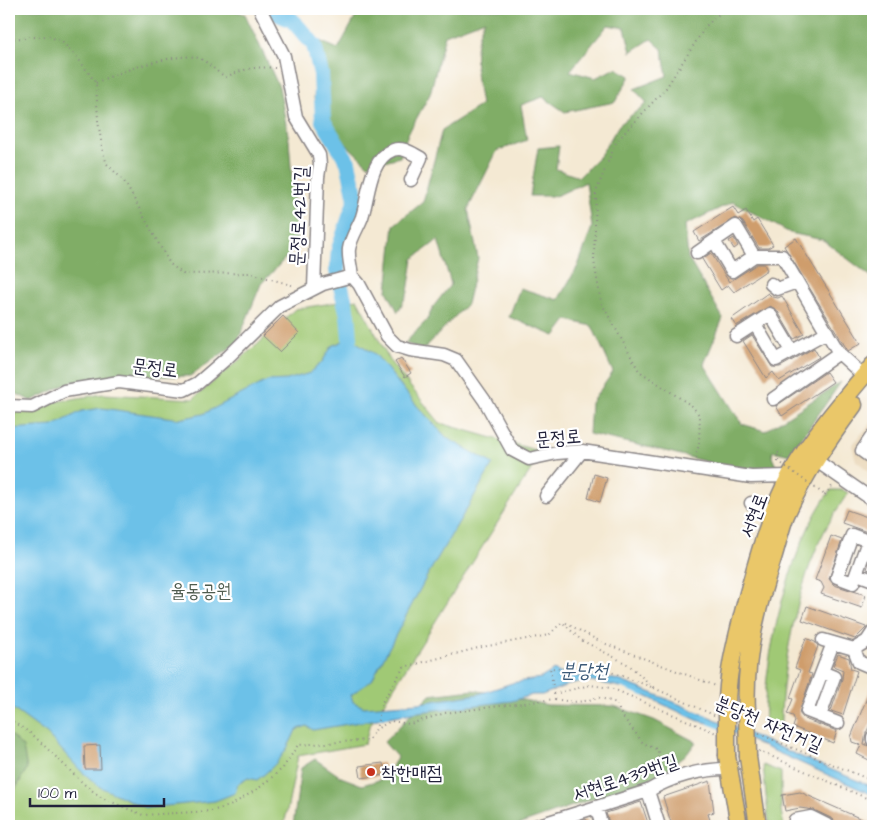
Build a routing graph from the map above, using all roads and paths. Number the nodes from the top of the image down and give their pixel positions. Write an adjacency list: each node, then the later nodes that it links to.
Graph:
1 (724, 9): 27 (path)
2 (261, 10): 4 (street, 문정로42번길)
3 (9, 40): 5 (path)
4 (286, 70): 5 (path); 13 (street, 문정로42번길)
5 (96, 82): 13 (path)
6 (411, 180): 10 (street)
7 (714, 241): 8 (street); 9 (street); 9 (street)
8 (698, 253)
9 (754, 256): 11 (street)
10 (349, 276): 13 (street, 문정로); 23 (street, 문정로)
11 (797, 282): 12 (street); 15 (street)
12 (772, 284)
13 (315, 287): 21 (street, 문정로)
14 (755, 324): 16 (street); 17 (street); 17 (street)
15 (827, 332): 17 (street); 18 (street)
16 (736, 336)
17 (792, 351)
18 (840, 353): 19 (street); 20 (street)
19 (870, 374): 24 (main road, 서현로)
20 (773, 399)
21 (9, 406)
22 (873, 435): 26 (street)
23 (582, 451): 27 (street, 문정로); 29 (street)
24 (810, 456): 28 (main road, 서현로); 31 (street)
25 (787, 458): 30 (path, bridge)
26 (873, 459)
27 (693, 468): 28 (street, 문정로)
28 (797, 479): 33 (main road, 서현로); 56 (main road, 서현로, bridge)
29 (546, 496)
30 (825, 496)
31 (873, 500)
32 (751, 503): 33 (street)
33 (774, 512): 42 (main road, 서현로)
34 (857, 574): 35 (street)
35 (873, 580)
36 (562, 622): 40 (path); 42 (path); 45 (path)
37 (873, 632): 38 (street)
38 (854, 649): 39 (street); 44 (street)
39 (873, 668)
40 (654, 688): 41 (path); 42 (path, 분당천 자전거길)
41 (555, 699): 45 (path); 49 (path)
42 (725, 705): 47 (main road, 서현로, bridge)
43 (9, 719): 45 (path)
44 (838, 723)
45 (376, 729)
46 (759, 734): 48 (path, 분당천 자전거길)
47 (728, 762): 49 (street, 서현로439번길); 55 (main road)
48 (873, 781)
49 (653, 788): 50 (street, 서현로439번길); 54 (street)
50 (596, 807): 52 (street, 서현로439번길); 53 (street)
51 (795, 820): 57 (street)
52 (540, 826)
53 (602, 826)
54 (659, 826)
55 (739, 826)
56 (758, 826)
57 (830, 826)

